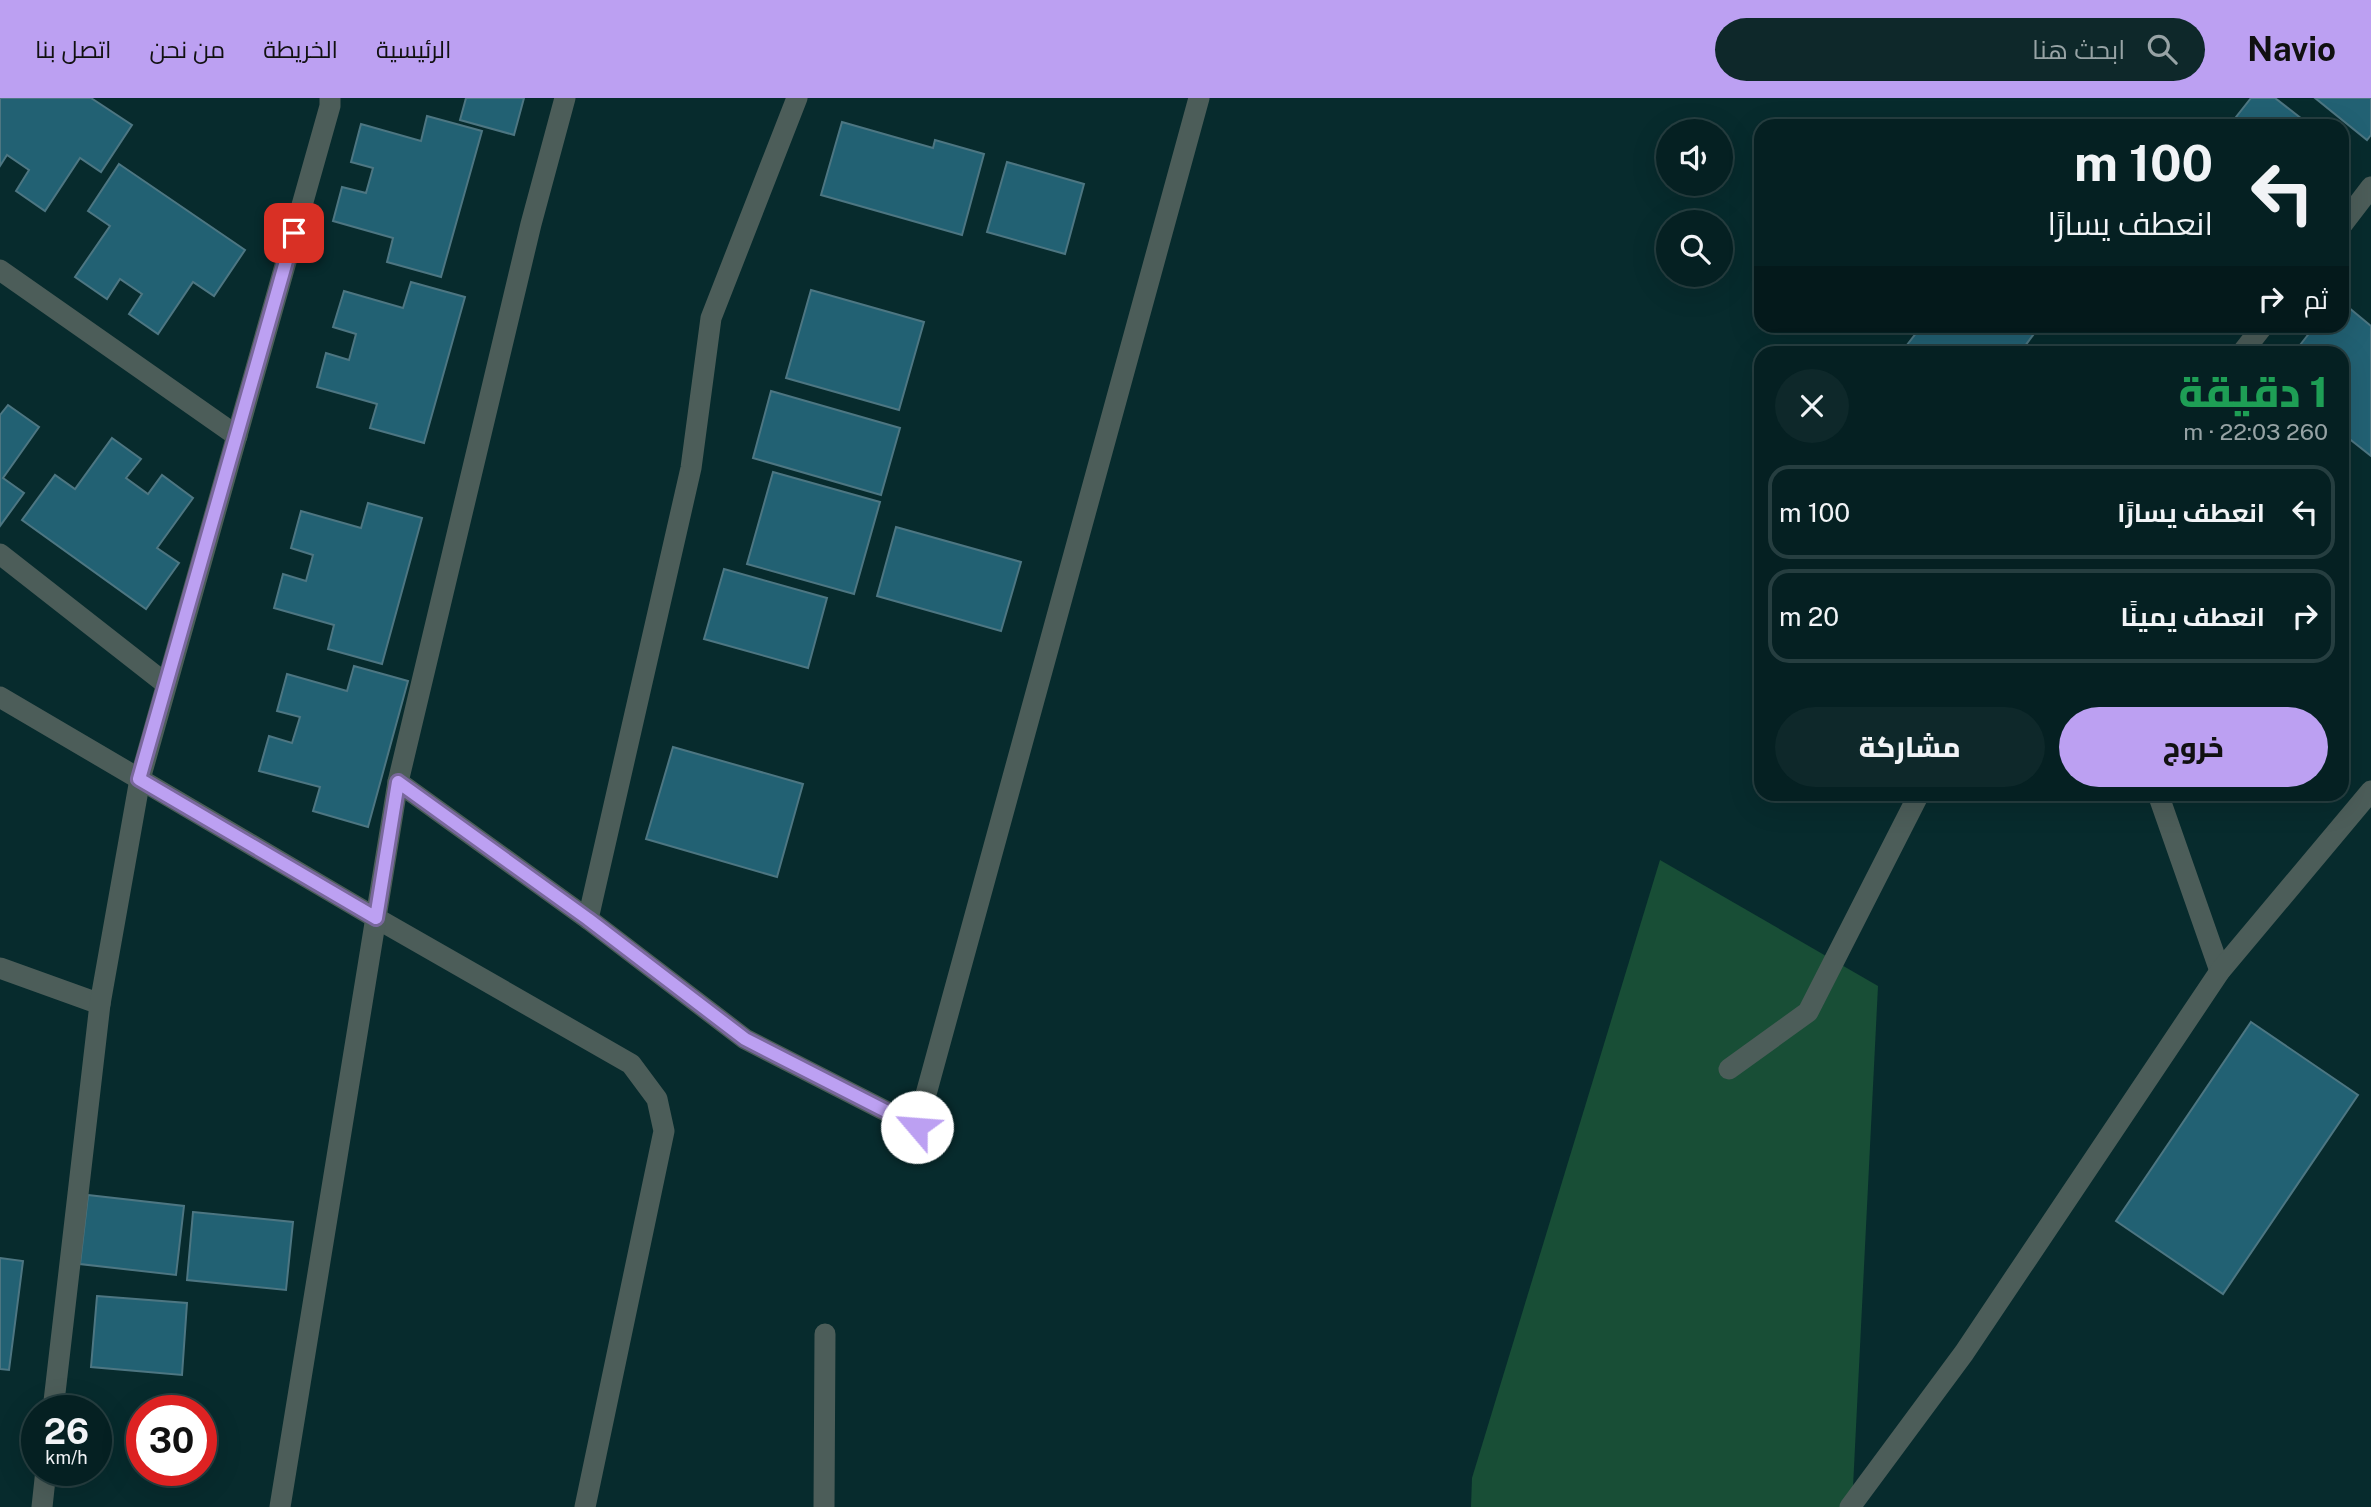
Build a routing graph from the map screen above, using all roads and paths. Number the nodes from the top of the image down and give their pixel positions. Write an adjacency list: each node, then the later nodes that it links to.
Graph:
1 (330, 98): 8 (street)
2 (565, 98): 13 (street)
3 (797, 98): 18 (street)
4 (1199, 98): 18 (street)
5 (2371, 187): 6 (street)
6 (2349, 216)
7 (0, 270): 8 (street)
8 (237, 436): 10 (street)
9 (0, 554): 10 (street)
10 (166, 684): 12 (street)
11 (0, 697): 12 (street)
12 (139, 779): 17 (street); 21 (street)
13 (398, 782): 17 (street); 18 (street)
14 (2371, 791): 20 (street)
15 (1915, 801): 22 (street)
16 (2160, 801): 20 (street)
17 (376, 918): 27 (street); 28 (street)
18 (588, 919)
19 (0, 968): 21 (street)
20 (2220, 971): 30 (street)
21 (100, 1004): 24 (street)
22 (1729, 1069)
23 (825, 1334): 29 (street)
24 (55, 1395)
25 (44, 1486): 26 (street)
26 (42, 1507)
27 (280, 1507)
28 (584, 1507)
29 (824, 1507)
30 (1850, 1507)

